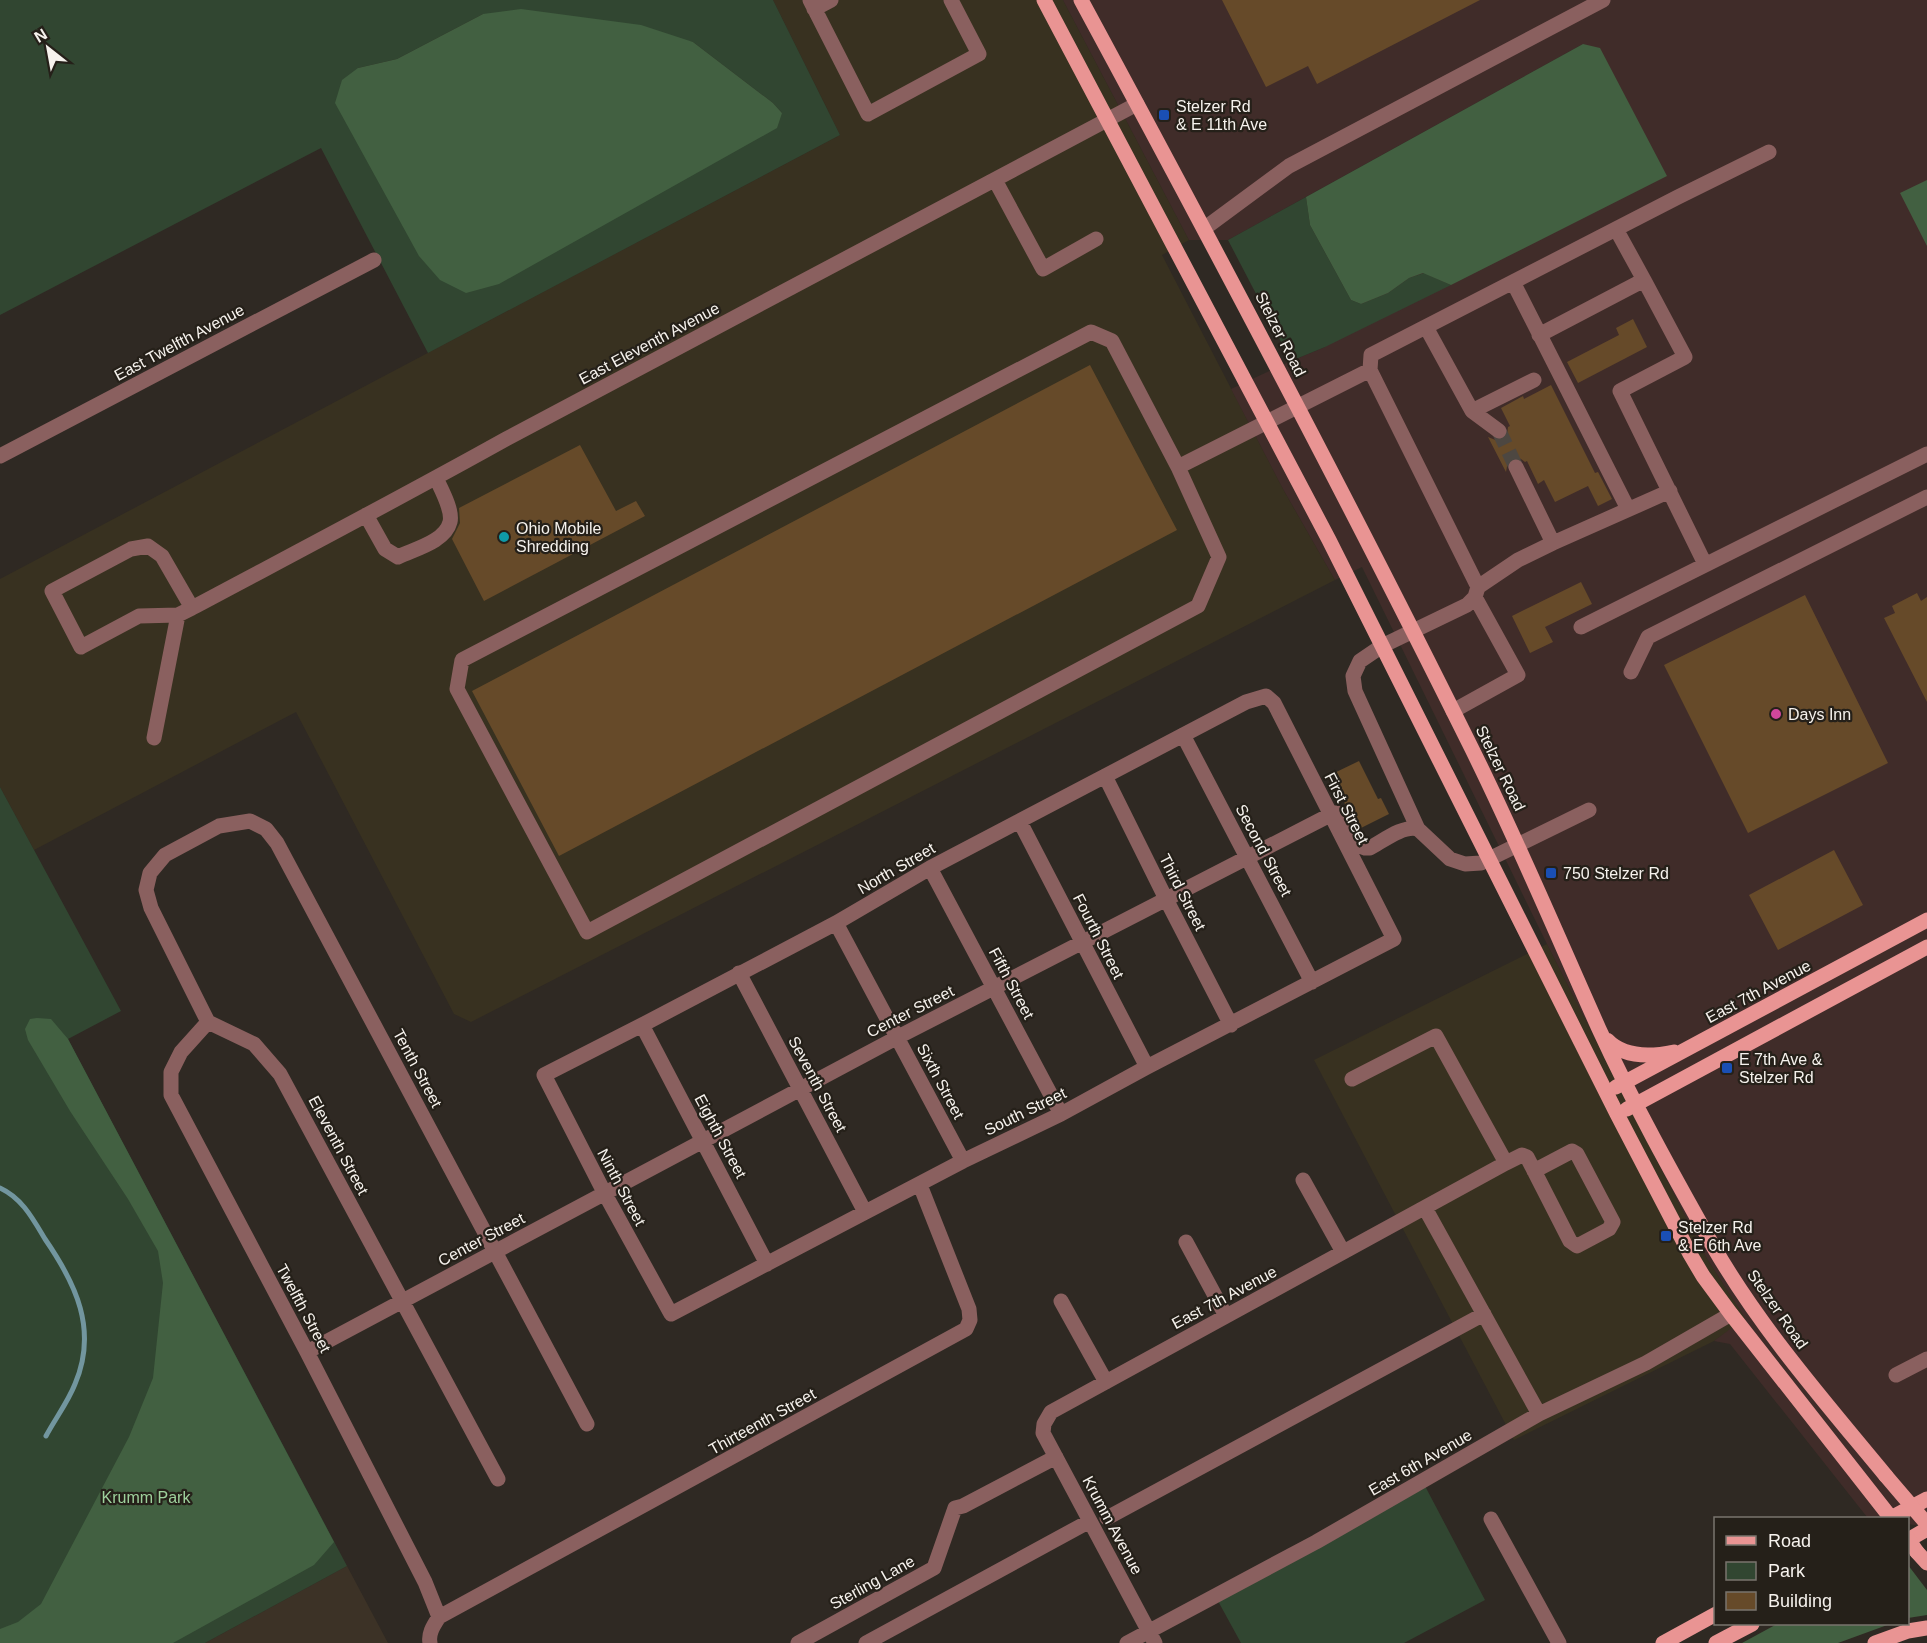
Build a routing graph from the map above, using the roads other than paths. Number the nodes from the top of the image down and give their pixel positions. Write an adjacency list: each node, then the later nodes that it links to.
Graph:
1 (831, 0): 6 (street)
2 (951, 0): 6 (street)
3 (1044, 0): 8 (main road)
4 (1081, 0): 7 (main road, Stelzer Road)
5 (1603, 0): 11 (street)
6 (812, 4)
7 (1137, 104): 8 (street, East Eleventh Avenue); 11 (main road, Stelzer Road)
8 (1108, 120): 10 (street, East Eleventh Avenue); 23 (main road)
9 (1768, 152): 12 (street)
10 (995, 180): 13 (street); 29 (street, East Eleventh Avenue)
11 (1205, 228): 21 (main road, Stelzer Road)
12 (1616, 229): 15 (street); 16 (street)
13 (1096, 239)
14 (374, 261): 26 (street, East Twelfth Avenue)
15 (1644, 280): 18 (street); 30 (street)
16 (1513, 282): 17 (street); 18 (street)
17 (1426, 327): 19 (street); 22 (street)
18 (1539, 335): 32 (street)
19 (1370, 370): 21 (street); 36 (street)
20 (1534, 380): 22 (street)
21 (1298, 406): 23 (street); 39 (main road, Stelzer Road)
22 (1472, 411): 24 (street)
23 (1268, 422): 27 (street); 40 (main road)
24 (1499, 431)
25 (1927, 454): 35 (street)
26 (0, 456)
27 (1178, 467): 27 (street)
28 (1516, 467): 34 (street)
29 (436, 478): 33 (street, East Eleventh Avenue); 33 (street)
30 (1670, 491): 32 (street); 35 (street)
31 (1927, 497): 41 (street)
32 (1628, 509): 34 (street)
33 (366, 515): 37 (street, East Eleventh Avenue)
34 (1553, 543): 36 (street)
35 (1706, 564): 38 (street)
36 (1477, 592): 39 (street); 43 (street)
37 (185, 612): 37 (street); 45 (street)
38 (1581, 627)
39 (1413, 632): 40 (street); 43 (main road, Stelzer Road)
40 (1382, 646): 50 (street); 53 (main road)
41 (1631, 672)
42 (1266, 696): 44 (street, North Street); 48 (street, First Street)
43 (1453, 711): 51 (main road, Stelzer Road)
44 (1183, 735): 46 (street, North Street); 52 (street, Second Street)
45 (154, 738)
46 (1105, 776): 49 (street, North Street); 55 (street, Third Street)
47 (1589, 810): 51 (street)
48 (1330, 815): 50 (street); 52 (street, Center Street); 58 (street, First Street)
49 (1020, 822): 54 (street, North Street); 59 (street, Fourth Street)
50 (1418, 829): 53 (street)
51 (1518, 844): 53 (street); 67 (main road, Stelzer Road)
52 (1248, 858): 55 (street, Center Street); 62 (street, Second Street)
53 (1488, 860): 75 (main road)
54 (930, 868): 57 (street, North Street); 63 (street, Fifth Street)
55 (1166, 900): 59 (street, Center Street); 65 (street, Third Street)
56 (1927, 920): 68 (main road, East 7th Avenue)
57 (836, 923): 61 (street, North Street); 69 (street, Sixth Street)
58 (1394, 939): 62 (street, South Street)
59 (1082, 942): 63 (street, Center Street); 70 (street, Fourth Street)
60 (1927, 947): 76 (main road)
61 (739, 973): 66 (street, North Street); 74 (street, Seventh Street)
62 (1312, 982): 65 (street, South Street)
63 (994, 987): 69 (street, Center Street); 77 (street, Fifth Street)
64 (208, 1022): 89 (street, Tenth Street); 92 (street, Eleventh Street); 98 (street, Twelfth Street)
65 (1231, 1025): 70 (street, South Street)
66 (642, 1026): 71 (street, North Street); 79 (street, Eighth Street)
67 (1599, 1029): 68 (main road); 73 (main road, Stelzer Road)
68 (1713, 1036): 73 (main road, East 7th Avenue)
69 (898, 1037): 74 (street, Center Street); 80 (street, Sixth Street)
70 (1147, 1067): 77 (street, South Street)
71 (544, 1075): 85 (street, Ninth Street)
72 (1353, 1079): 81 (street)
73 (1624, 1082): 75 (main road, East 7th Avenue); 76 (main road, Stelzer Road)
74 (800, 1089): 79 (street, Center Street); 87 (street, Seventh Street)
75 (1606, 1092): 78 (main road)
76 (1636, 1104): 78 (main road); 113 (main road, Stelzer Road, bridge)
77 (1061, 1114): 80 (street, South Street)
78 (1617, 1114): 96 (main road)
79 (703, 1141): 85 (street, Center Street); 91 (street, Eighth Street)
80 (963, 1161): 84 (street, South Street)
81 (1506, 1163): 82 (street); 86 (street, East 7th Avenue)
82 (1534, 1171): 82 (street)
83 (1303, 1180): 90 (street)
84 (920, 1185): 87 (street, South Street); 116 (street, Thirteenth Street)
85 (605, 1194): 89 (street, Center Street); 94 (street, Ninth Street)
86 (1425, 1208): 90 (street, East 7th Avenue); 95 (street)
87 (865, 1212): 91 (street, South Street)
88 (1186, 1242): 97 (street)
89 (496, 1252): 92 (street, Center Street); 103 (street, Tenth Street)
90 (1343, 1252): 97 (street, East 7th Avenue)
91 (767, 1264): 94 (street, South Street)
92 (403, 1300): 98 (street, Center Street); 106 (street, Eleventh Street)
93 (1061, 1301): 101 (street)
94 (670, 1314)
95 (1484, 1314): 102 (street); 110 (street)
96 (1731, 1314): 102 (street, East 6th Avenue); 108 (main road)
97 (1226, 1316): 101 (street, East 7th Avenue)
98 (307, 1352): 116 (street, Twelfth Street)
99 (1927, 1359): 100 (street)
100 (1896, 1375)
101 (1106, 1382): 104 (street, East 7th Avenue)
102 (1539, 1414): 119 (street, East 6th Avenue)
103 (587, 1424)
104 (1044, 1424): 105 (street, Krumm Avenue)
105 (1056, 1457): 112 (street, Krumm Avenue); 121 (street, Sterling Lane)
106 (498, 1479)
107 (1927, 1499): 109 (main road)
108 (1890, 1517)
109 (1893, 1517)
110 (1107, 1518)
111 (1491, 1520): 124 (street)
112 (1090, 1521): 119 (street, Krumm Avenue); 122 (street)
113 (1927, 1527): 114 (main road)
114 (1915, 1548)
115 (1714, 1615): 125 (main road)
116 (439, 1617): 120 (street)
117 (1748, 1625): 126 (main road)
118 (1927, 1628): 127 (main road)
119 (1152, 1637): 123 (street, East 6th Avenue)
120 (430, 1643)
121 (798, 1643)
122 (866, 1643)
123 (1127, 1643)
124 (1559, 1643)
125 (1663, 1643)
126 (1716, 1643)
127 (1875, 1643)

